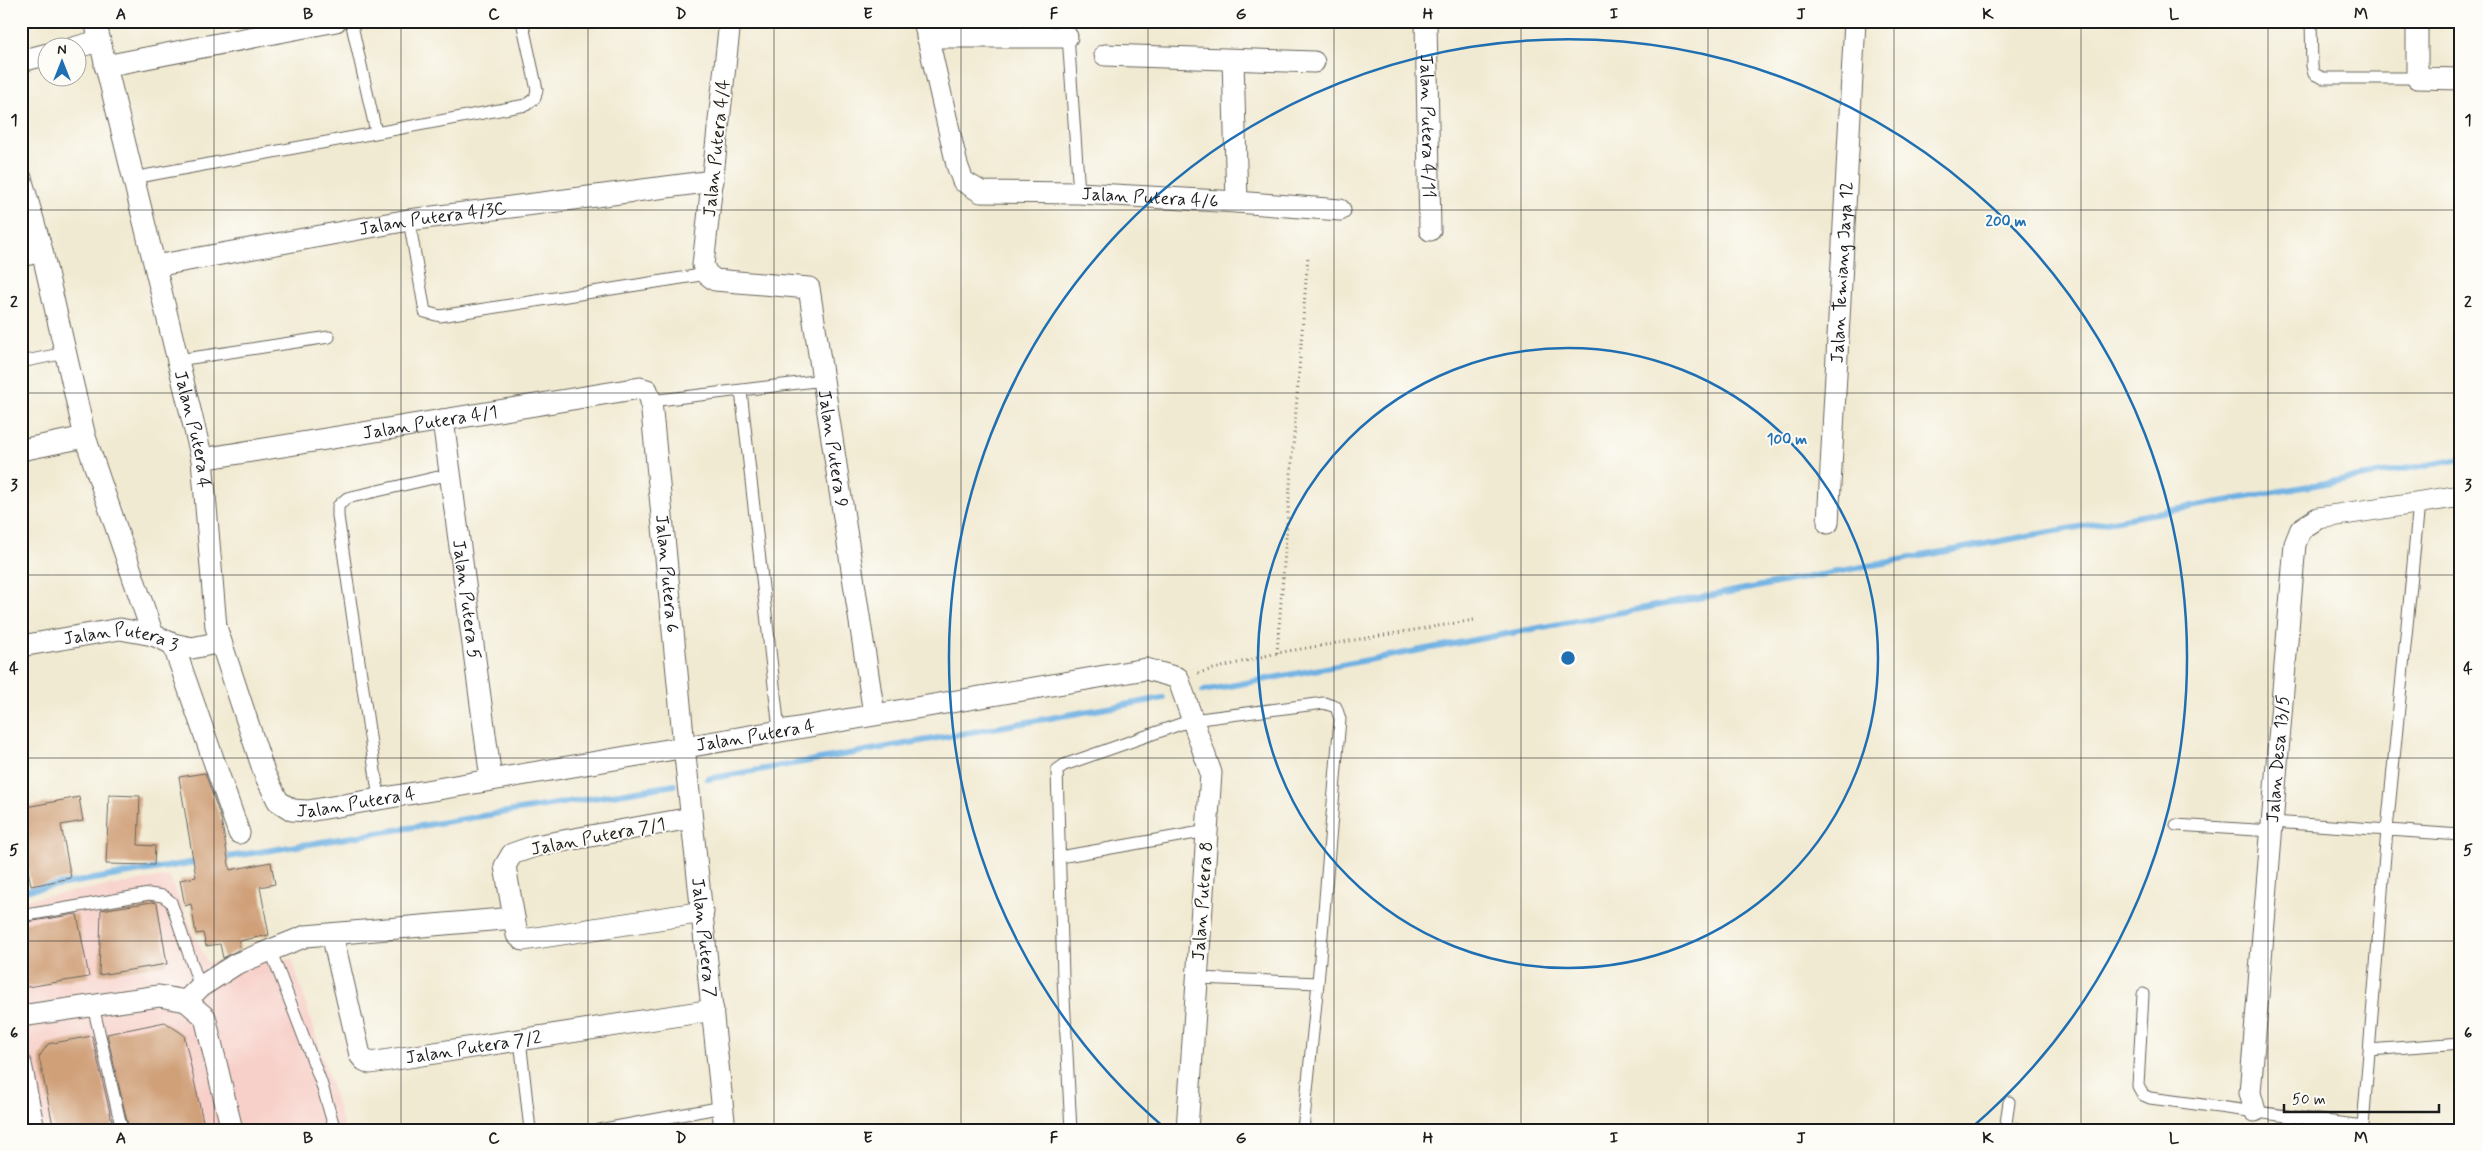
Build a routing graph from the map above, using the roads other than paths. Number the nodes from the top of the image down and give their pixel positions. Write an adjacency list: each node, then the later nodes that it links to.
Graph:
1 (336, 21): 19 (street)
2 (351, 21): 22 (lane)
3 (522, 21): 22 (lane)
4 (730, 21): 25 (street, Jalan Putera 4/4)
5 (1426, 21): 30 (street, Jalan Putera 4/11)
6 (1855, 21): 49 (street, Jalan Temiang Jaya 12)
7 (1967, 21): 8 (lane)
8 (1999, 21)
9 (2311, 21): 20 (lane)
10 (2417, 21): 20 (street)
11 (925, 29): 12 (street); 26 (street, Jalan Putera 4/6)
12 (1067, 29): 26 (lane)
13 (97, 31): 19 (street, Jalan Putera 4)
14 (1105, 56): 16 (street)
15 (38, 57): 17 (street)
16 (1233, 60): 18 (street); 27 (street)
17 (21, 61)
18 (1314, 62)
19 (106, 66): 24 (street, Jalan Putera 4)
20 (2417, 78): 21 (street)
21 (2461, 79)
22 (376, 132): 24 (lane)
23 (21, 178): 31 (street)
24 (133, 178): 33 (street, Jalan Putera 4)
25 (713, 182): 29 (street, Jalan Putera 4/3C); 34 (street, Jalan Putera 4/4)
26 (1079, 193): 27 (street, Jalan Putera 4/6)
27 (1237, 202): 28 (street, Jalan Putera 4/6)
28 (1340, 210)
29 (409, 220): 33 (street, Jalan Putera 4/3C); 34 (lane)
30 (1430, 230)
31 (42, 251): 32 (street); 36 (street)
32 (21, 256)
33 (155, 266): 37 (street, Jalan Putera 4)
34 (707, 274): 39 (street, Jalan Putera 9)
35 (329, 336): 37 (lane)
36 (65, 353): 38 (lane); 43 (street)
37 (178, 360): 45 (street, Jalan Putera 4)
38 (21, 362)
39 (823, 380): 40 (lane); 55 (street, Jalan Putera 9)
40 (741, 391): 41 (lane); 57 (lane)
41 (651, 401): 42 (street, Jalan Putera 4/1); 58 (street, Jalan Putera 6)
42 (443, 420): 45 (street, Jalan Putera 4/1); 46 (street, Jalan Putera 5)
43 (85, 437): 44 (street); 50 (street)
44 (21, 450)
45 (202, 459): 51 (street, Jalan Putera 4)
46 (450, 474): 59 (street, Jalan Putera 5); 60 (lane)
47 (2461, 496): 48 (street, Jalan Desa 13/5)
48 (2419, 502): 63 (street, Jalan Desa 13/5); 64 (lane)
49 (1828, 523)
50 (153, 635): 52 (street, Jalan Putera 3); 53 (street, Jalan Putera 3)
51 (220, 642): 52 (street, Jalan Putera 3); 60 (street, Jalan Putera 4)
52 (173, 644): 66 (street)
53 (21, 646)
54 (1178, 678): 55 (street, Jalan Putera 4); 56 (street, Jalan Putera 8)
55 (874, 714): 57 (street, Jalan Putera 4)
56 (1192, 720): 65 (street, Jalan Putera 8); 68 (lane); 75 (lane)
57 (779, 730): 58 (street, Jalan Putera 4)
58 (684, 746): 59 (street, Jalan Putera 4); 61 (street, Jalan Putera 7)
59 (490, 780): 60 (street, Jalan Putera 4)
60 (379, 799)
61 (691, 818): 69 (street, Jalan Putera 7); 71 (street, Jalan Putera 7/1)
62 (2176, 825): 63 (lane)
63 (2272, 827): 64 (lane); 87 (street, Jalan Desa 13/5)
64 (2387, 830): 67 (lane); 83 (lane)
65 (1207, 831): 68 (lane); 74 (street, Jalan Putera 8)
66 (239, 832)
67 (2461, 835)
68 (1060, 857): 96 (lane)
69 (703, 912): 71 (street, Jalan Putera 7/1); 79 (street, Jalan Putera 7)
70 (21, 916): 76 (lane)
71 (514, 918): 72 (street)
72 (332, 934): 73 (street); 81 (street, Jalan Putera 7/2)
73 (270, 949): 76 (street); 92 (lane)
74 (1198, 978): 75 (lane); 97 (street, Jalan Putera 8)
75 (1318, 983): 98 (lane)
76 (193, 994): 78 (street); 91 (street)
77 (2143, 994): 87 (lane)
78 (93, 1006): 80 (street); 90 (lane)
79 (713, 1010): 81 (street, Jalan Putera 7/2); 86 (street, Jalan Putera 7)
80 (21, 1016)
81 (520, 1039): 93 (lane)
82 (2461, 1043): 83 (lane)
83 (2369, 1050): 87 (lane)
84 (21, 1064): 89 (street)
85 (2008, 1102): 88 (lane)
86 (723, 1107): 94 (lane); 95 (street, Jalan Putera 7)
87 (2255, 1112)
88 (2006, 1128): 99 (lane)
89 (34, 1130)
90 (122, 1130)
91 (232, 1130)
92 (335, 1130)
93 (530, 1130)
94 (599, 1130)
95 (725, 1130)
96 (1070, 1130)
97 (1187, 1130)
98 (1303, 1130)
99 (2022, 1130)

